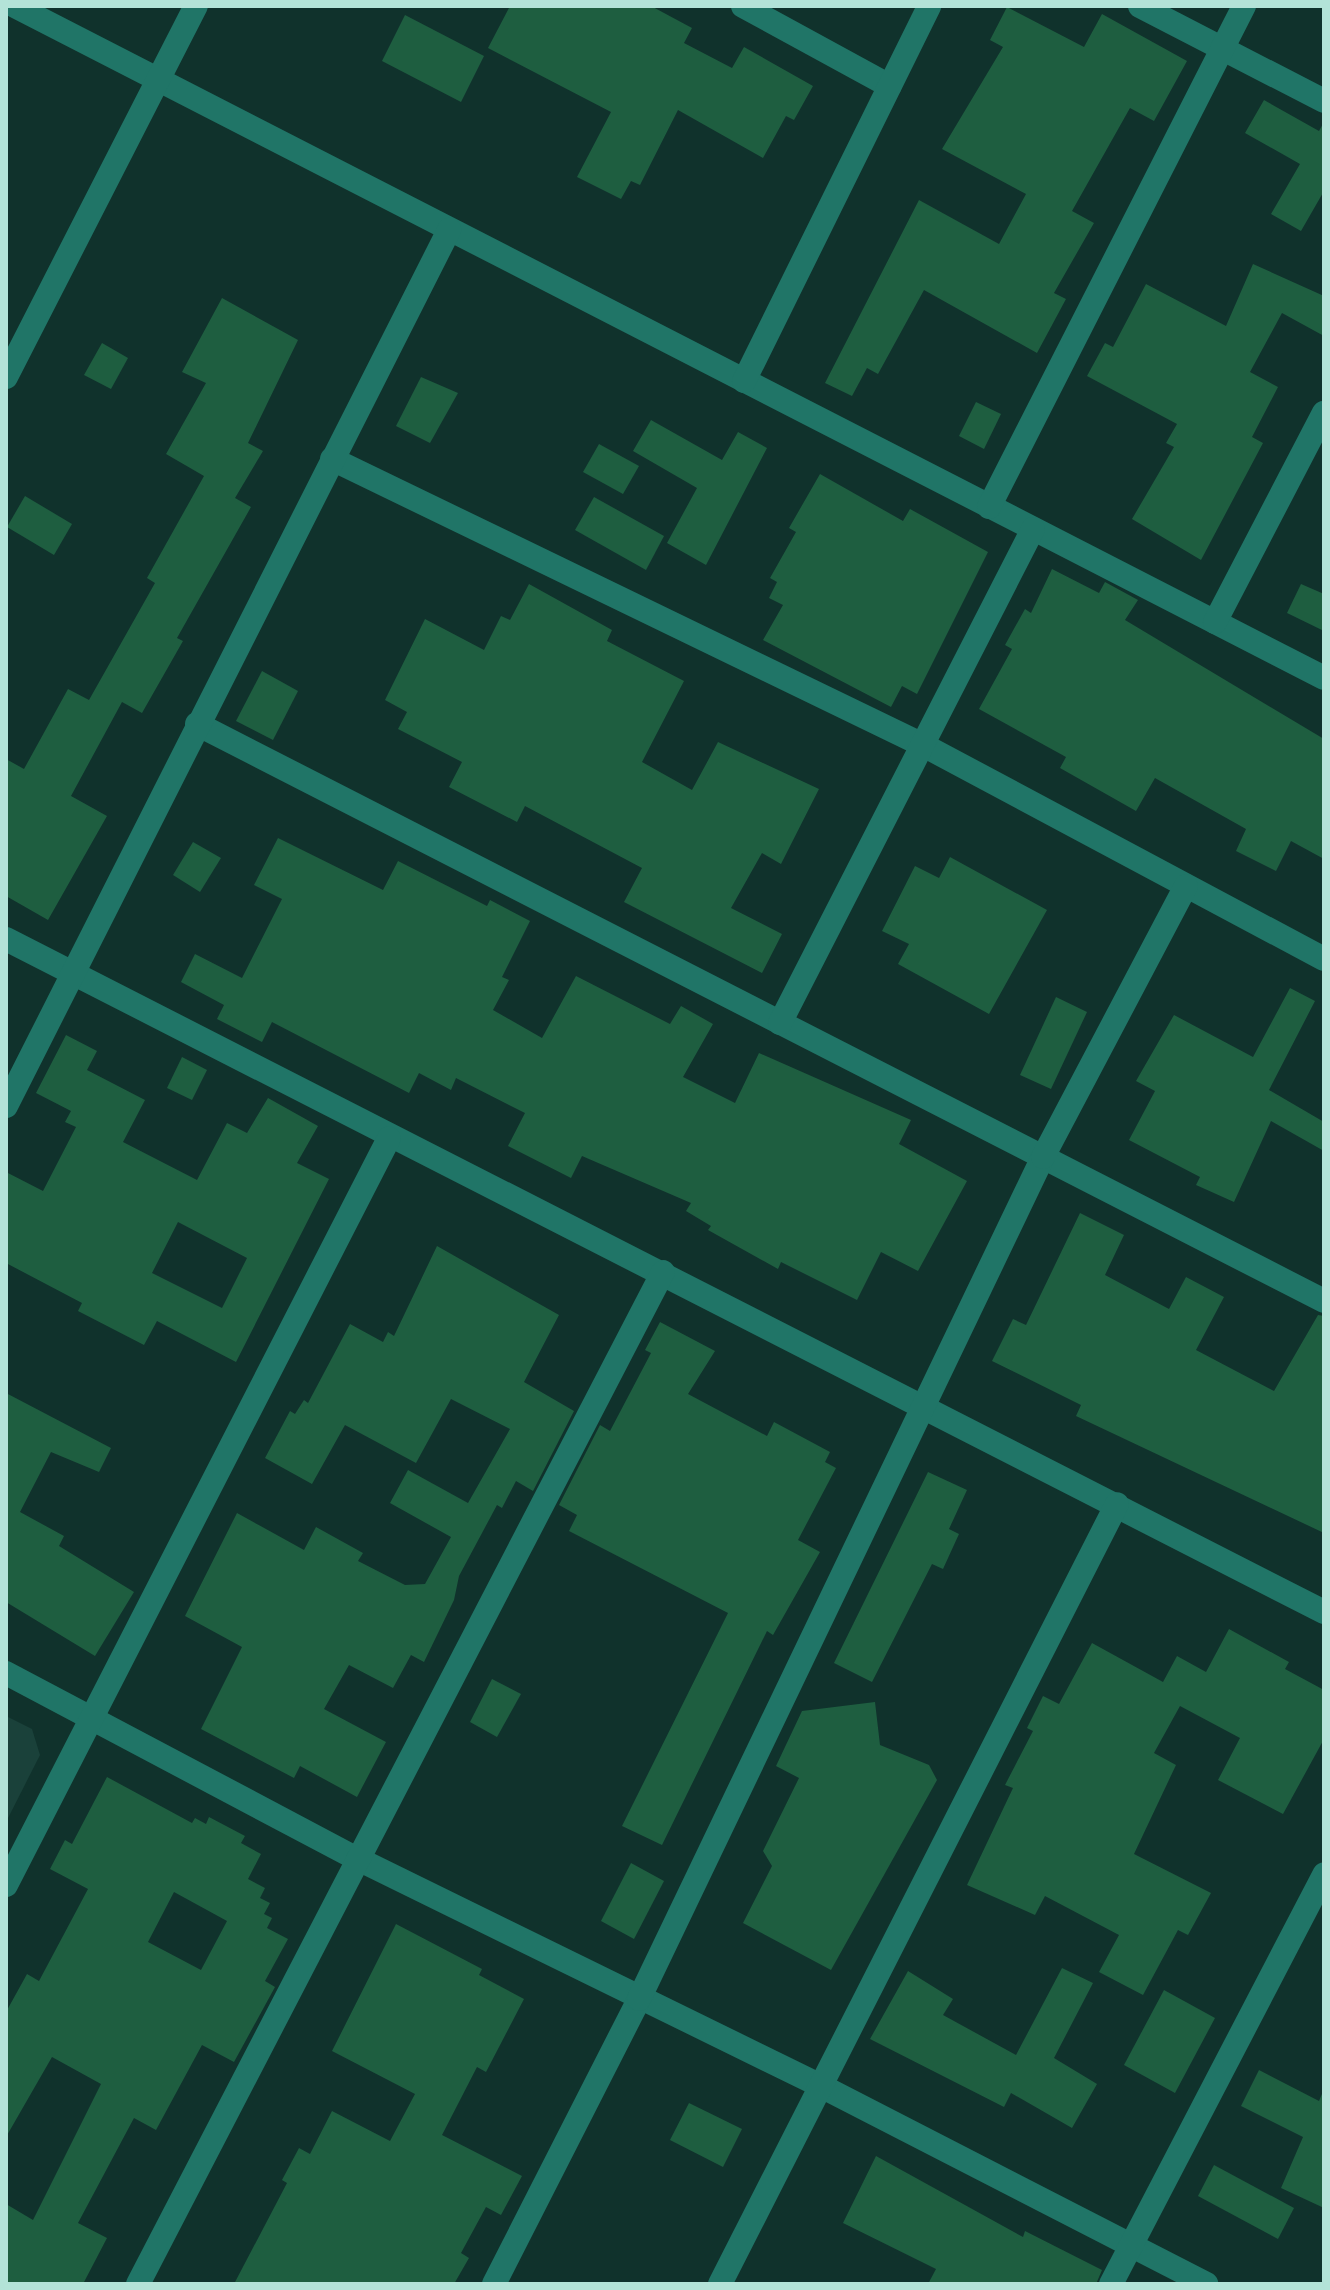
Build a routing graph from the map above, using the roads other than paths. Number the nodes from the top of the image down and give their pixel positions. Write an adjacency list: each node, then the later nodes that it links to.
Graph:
1 (15, 6): 8 (street)
2 (196, 6): 8 (street)
3 (743, 6): 9 (street)
4 (929, 6): 9 (street)
5 (1140, 6): 7 (street)
6 (1244, 6): 7 (street)
7 (1222, 49): 10 (street); 16 (street)
8 (157, 80): 11 (street); 12 (street)
9 (890, 86): 13 (street)
10 (1324, 101)
11 (449, 230): 13 (street); 15 (street)
12 (6, 377)
13 (744, 381): 16 (street)
14 (1324, 413): 18 (street)
15 (332, 459): 20 (street); 21 (street)
16 (989, 507): 17 (street)
17 (1033, 529): 18 (street); 21 (street)
18 (1215, 622): 19 (street)
19 (1324, 678)
20 (197, 724): 25 (street); 26 (street)
21 (925, 746): 22 (street); 26 (street)
22 (1186, 886): 24 (street); 29 (street)
23 (6, 939): 25 (street)
24 (1324, 959)
25 (70, 972): 27 (street); 28 (street)
26 (780, 1023): 29 (street)
27 (6, 1106)
28 (389, 1138): 30 (street); 36 (street)
29 (1043, 1157): 31 (street); 32 (street)
30 (663, 1272): 32 (street); 37 (street)
31 (1324, 1301)
32 (921, 1405): 33 (street); 40 (street)
33 (1117, 1504): 34 (street); 41 (street)
34 (1324, 1612)
35 (6, 1673): 36 (street)
36 (89, 1719): 37 (street); 39 (street)
37 (358, 1859): 40 (street); 43 (street)
38 (1324, 1874): 42 (street)
39 (6, 1885)
40 (639, 1999): 41 (street); 44 (street)
41 (823, 2087): 42 (street); 45 (street)
42 (1131, 2245): 46 (street); 47 (street)
43 (138, 2284)
44 (494, 2284)
45 (720, 2284)
46 (1111, 2284)
47 (1206, 2284)

